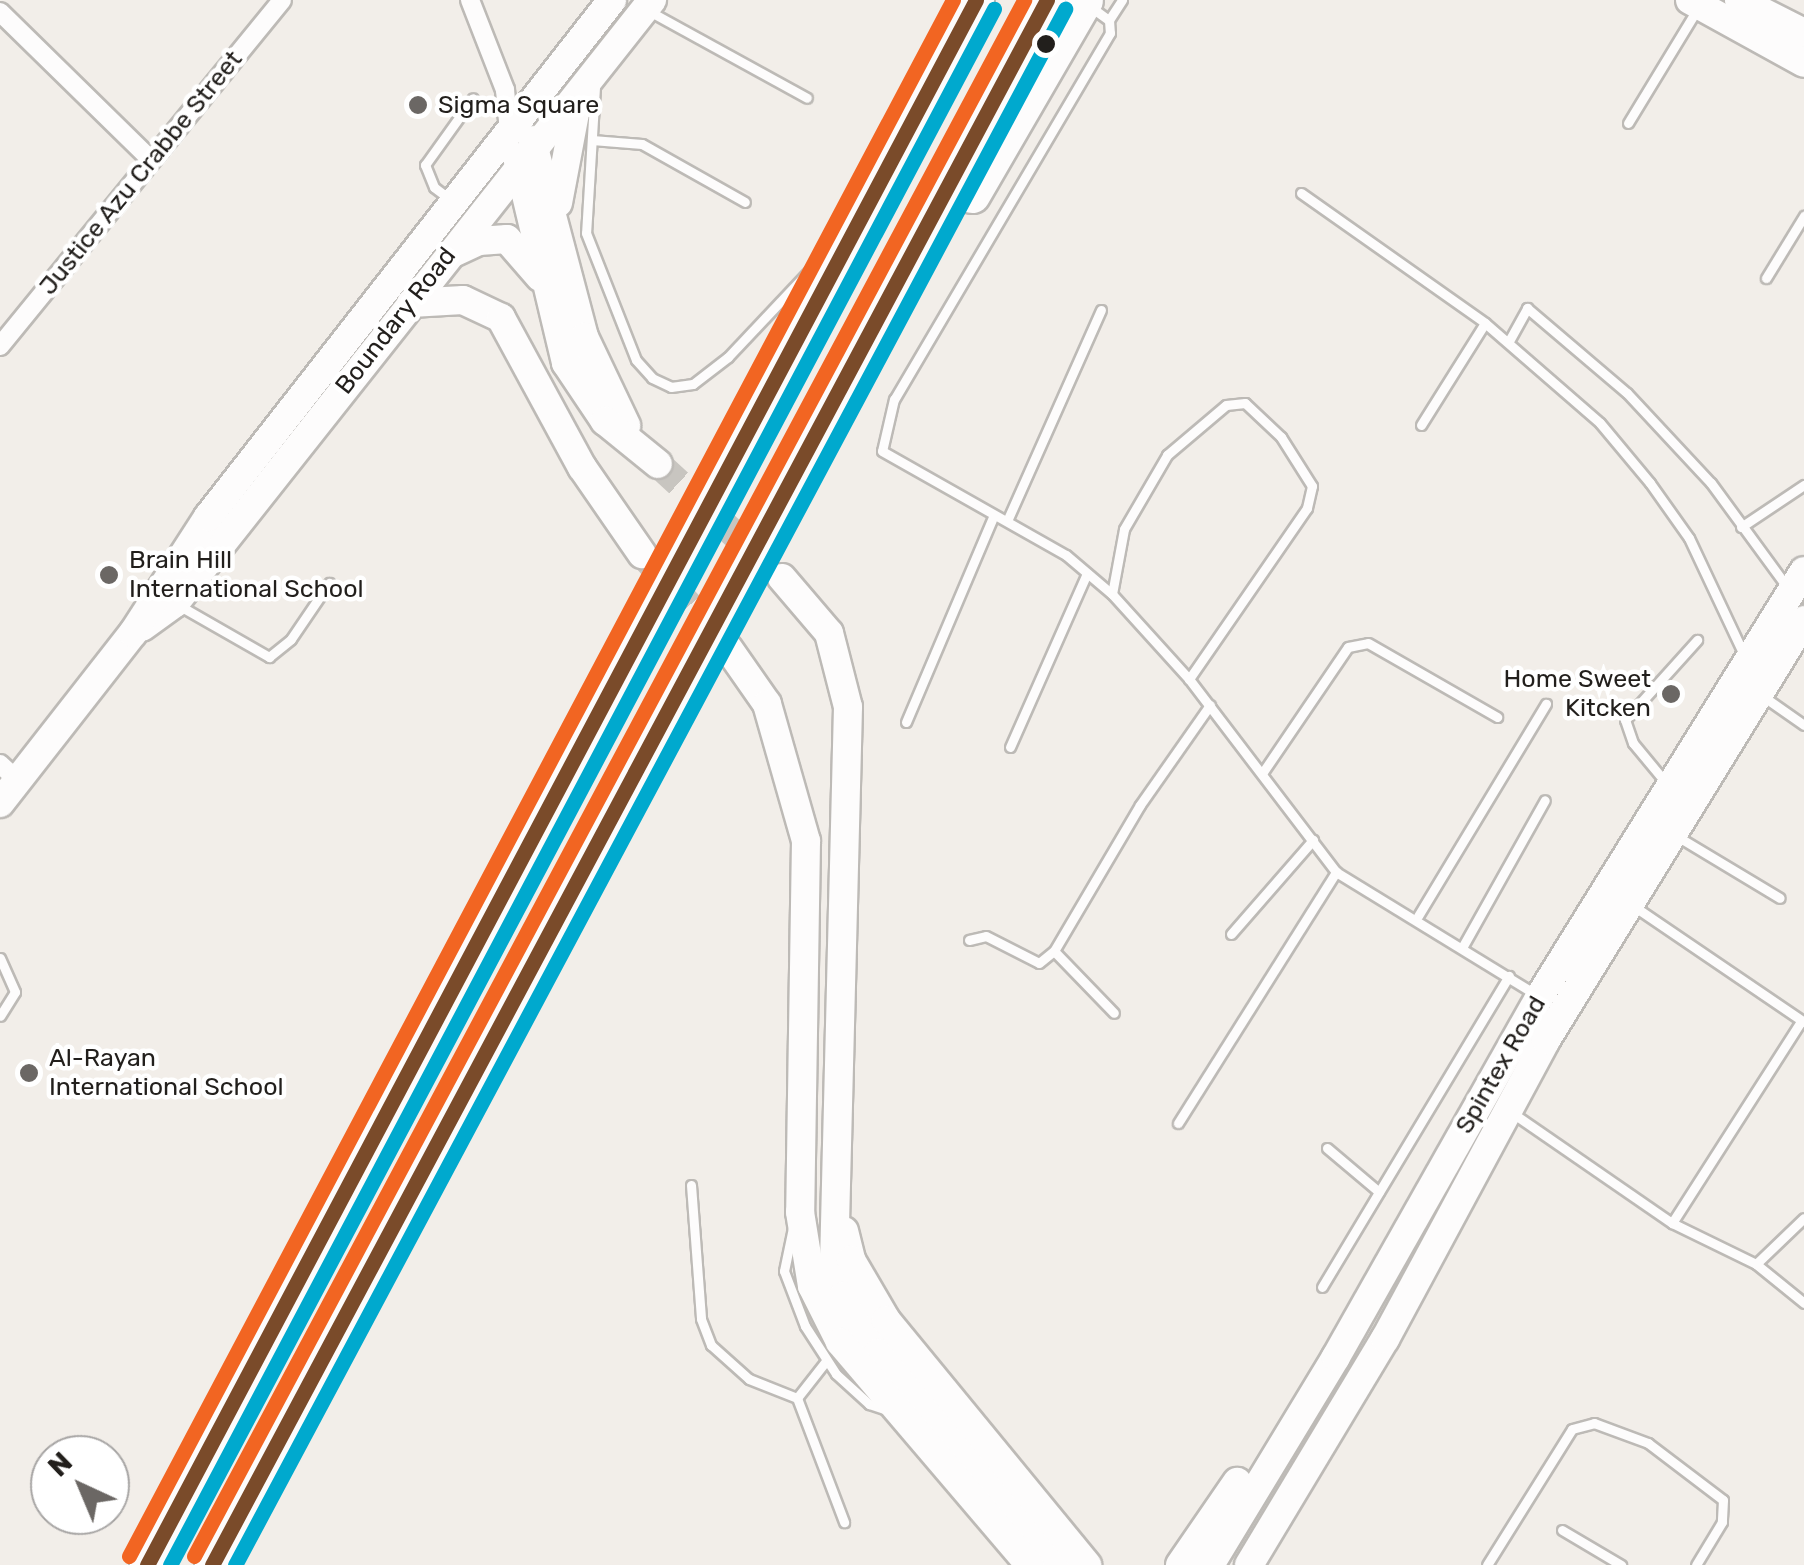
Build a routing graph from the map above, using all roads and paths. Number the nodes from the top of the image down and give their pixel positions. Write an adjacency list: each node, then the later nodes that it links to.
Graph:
1 (282, 0): 20 (street, Justice Azu Crabbe Street)
2 (470, 0): 17 (street)
3 (612, 0): 17 (main road, Boundary Road)
4 (976, 0): 25 (highway)
5 (1047, 0): 43 (highway)
6 (1122, 0): 10 (lane)
7 (1739, 0): 12 (main road)
8 (1695, 3): 13 (main road); 18 (lane)
9 (649, 5): 14 (main road, Boundary Road); 16 (lane)
10 (1092, 7): 40 (lane); 43 (highway)
11 (0, 12): 20 (street)
12 (1804, 33)
13 (1804, 63)
14 (587, 87): 19 (lane); 21 (main road, Boundary Road); 27 (main road)
15 (473, 98): 23 (lane)
16 (807, 98)
17 (516, 122): 21 (main road); 23 (main road, Boundary Road)
18 (1628, 123)
19 (592, 140): 24 (lane); 25 (lane)
20 (151, 160): 35 (street, Justice Azu Crabbe Street)
21 (528, 160): 27 (main road); 28 (main road, Boundary Road); 30 (main road)
22 (1301, 193): 33 (lane)
23 (454, 202): 50 (main road, Boundary Road)
24 (745, 202)
25 (866, 208): 104 (highway)
26 (1804, 216): 29 (lane)
27 (558, 224): 37 (main road)
28 (446, 258): 30 (main road); 31 (main road, Boundary Road)
29 (1766, 278)
30 (547, 293): 37 (main road)
31 (410, 303): 44 (main road); 50 (main road, Boundary Road)
32 (1101, 310): 41 (lane)
33 (1485, 324): 34 (lane); 36 (lane)
34 (1509, 342): 42 (lane); 54 (lane)
35 (0, 346)
36 (1420, 425)
37 (632, 440): 38 (main road)
38 (658, 464)
39 (1804, 485): 42 (lane)
40 (994, 515): 41 (lane); 60 (lane)
41 (1007, 521): 45 (lane)
42 (1741, 527): 47 (lane)
43 (769, 528): 105 (highway)
44 (642, 554)
45 (1087, 573): 49 (lane); 62 (lane)
46 (782, 578): 83 (main road)
47 (1797, 581): 54 (main road, Spintex Road)
48 (329, 583): 50 (lane)
49 (1112, 594): 55 (lane); 55 (lane)
50 (166, 597): 64 (main road, Boundary Road)
51 (1804, 620): 56 (main road, Spintex Road)
52 (1697, 640): 65 (lane)
53 (728, 648): 84 (main road)
54 (1747, 660): 65 (main road, Spintex Road)
55 (1189, 679): 58 (lane)
56 (1758, 692): 61 (lane); 67 (main road, Spintex Road)
57 (1546, 704): 72 (lane)
58 (1210, 706): 63 (lane); 76 (lane)
59 (1497, 717): 63 (lane)
60 (906, 722)
61 (1804, 725)
62 (1010, 747)
63 (1263, 772): 68 (lane)
64 (6, 783)
65 (1669, 786): 79 (main road, Spintex Road)
66 (1546, 800): 75 (lane)
67 (1673, 834): 70 (lane); 71 (main road, Spintex Road)
68 (1313, 840): 69 (lane); 73 (lane)
69 (1336, 872): 72 (lane); 86 (lane)
70 (1780, 898)
71 (1630, 903): 82 (lane); 85 (main road, Spintex Road)
72 (1418, 916): 75 (lane)
73 (1231, 934)
74 (969, 940): 76 (lane)
75 (1463, 946): 78 (lane)
76 (1054, 950): 80 (lane)
77 (0, 958): 81 (lane)
78 (1509, 976): 79 (lane); 90 (lane)
79 (1540, 996): 91 (main road, Spintex Road)
80 (1114, 1013)
81 (0, 1016)
82 (1802, 1021): 94 (lane)
83 (840, 1035): 84 (main road); 89 (main road)
84 (804, 1073): 92 (main road)
85 (1509, 1110): 94 (lane); 112 (main road, Spintex Road)
86 (1178, 1123)
87 (1327, 1148): 90 (lane)
88 (691, 1185): 99 (lane)
89 (833, 1186): 101 (main road); 107 (main road)
90 (1379, 1192): 96 (lane)
91 (1421, 1207): 110 (main road); 111 (main road, Spintex Road)
92 (800, 1212): 98 (lane); 100 (main road)
93 (1804, 1218): 95 (lane)
94 (1672, 1223): 95 (lane)
95 (1756, 1264): 97 (lane)
96 (1322, 1287)
97 (1804, 1303)
98 (826, 1361): 99 (lane); 100 (lane)
99 (798, 1398): 102 (lane)
100 (900, 1415): 106 (main road)
101 (1021, 1477): 108 (main road); 109 (main road)
102 (844, 1522)
103 (1562, 1530): 114 (lane)
104 (146, 1565)
105 (212, 1565)
106 (1030, 1565)
107 (1059, 1565)
108 (1087, 1565)
109 (1112, 1565)
110 (1180, 1565)
111 (1210, 1565)
112 (1250, 1565)
113 (1486, 1565): 115 (lane)
114 (1621, 1565)
115 (1696, 1565)

